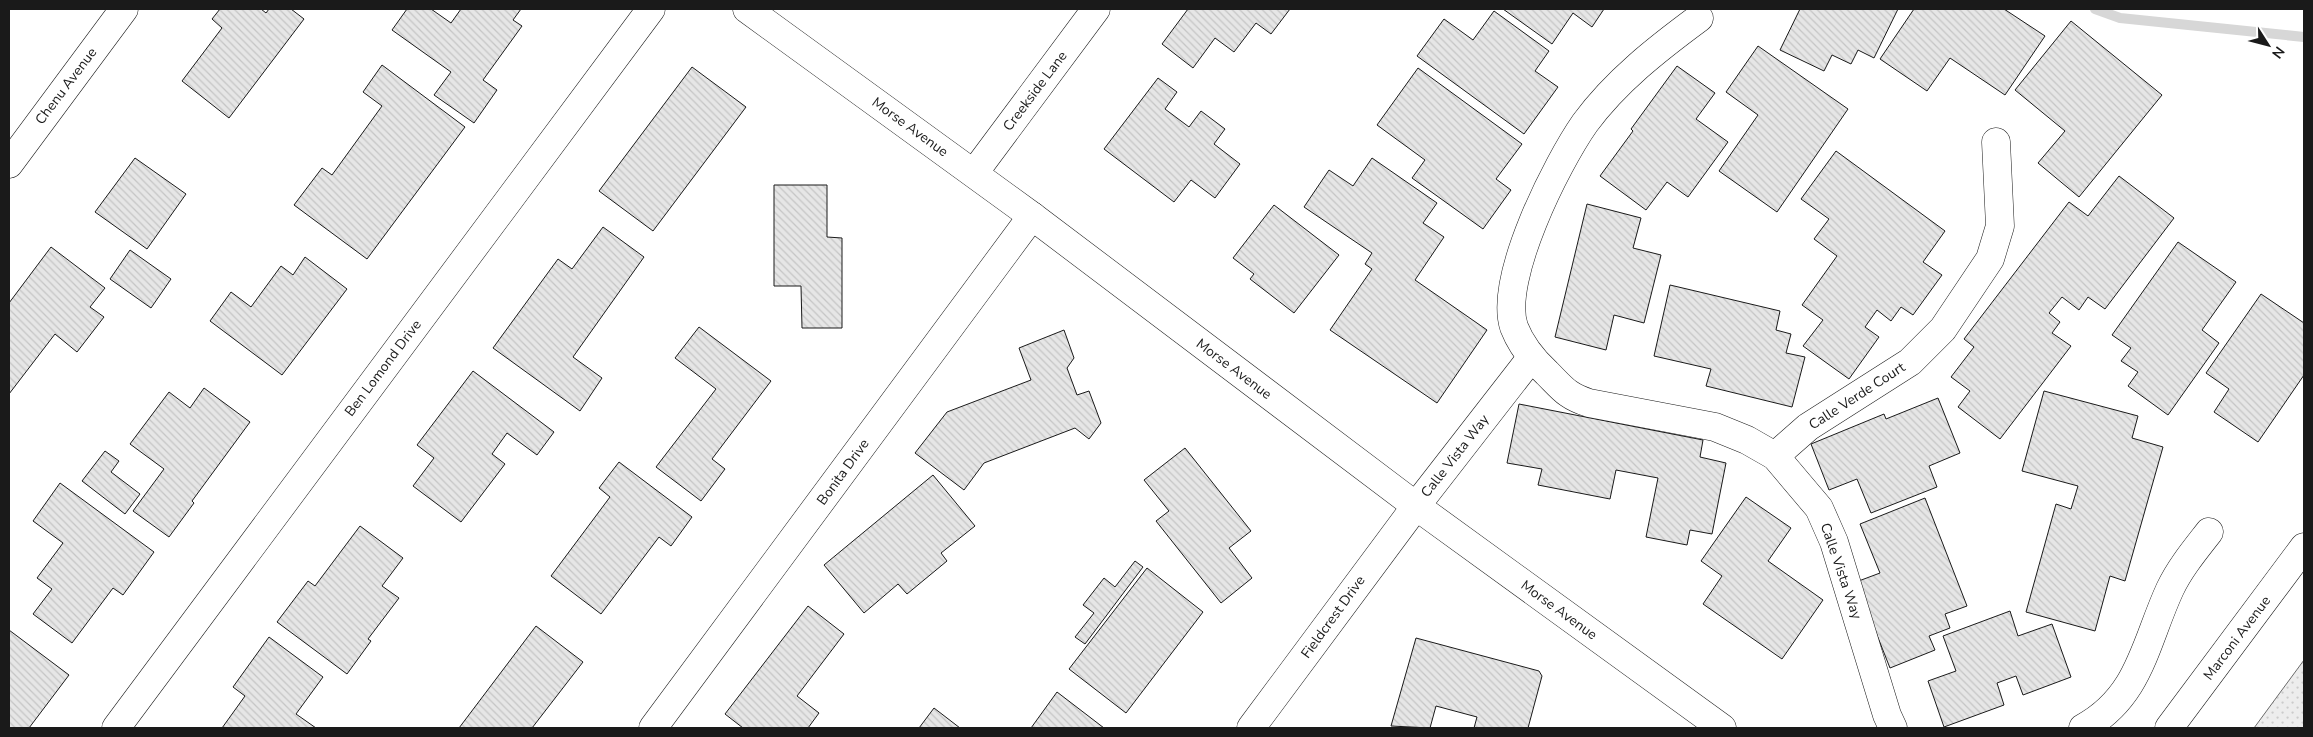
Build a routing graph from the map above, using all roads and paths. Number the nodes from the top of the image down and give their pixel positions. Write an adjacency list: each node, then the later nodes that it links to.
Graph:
1 (124, 9): 7 (street, Chenu Avenue)
2 (651, 9): 15 (street, Ben Lomond Drive)
3 (747, 9): 8 (street, Morse Avenue)
4 (1096, 9): 8 (street, Creekside Lane)
5 (1699, 18): 10 (street, Calle Vista Way)
6 (1996, 142): 11 (street, Calle Verde Court)
7 (9, 164)
8 (974, 173): 9 (street, Morse Avenue)
9 (1032, 216): 12 (street, Morse Avenue); 16 (street, Bonita Drive)
10 (1531, 358): 11 (street, Calle Vista Way); 12 (street, Calle Vista Way)
11 (1775, 456): 19 (street, Calle Vista Way)
12 (1416, 506): 17 (street, Fieldcrest Drive); 18 (street, Morse Avenue)
13 (2209, 532): 20 (street)
14 (2304, 547): 21 (street, Marconi Avenue)
15 (116, 728)
16 (653, 728)
17 (1251, 728)
18 (1722, 728)
19 (1894, 728)
20 (2083, 728)
21 (2169, 728)

